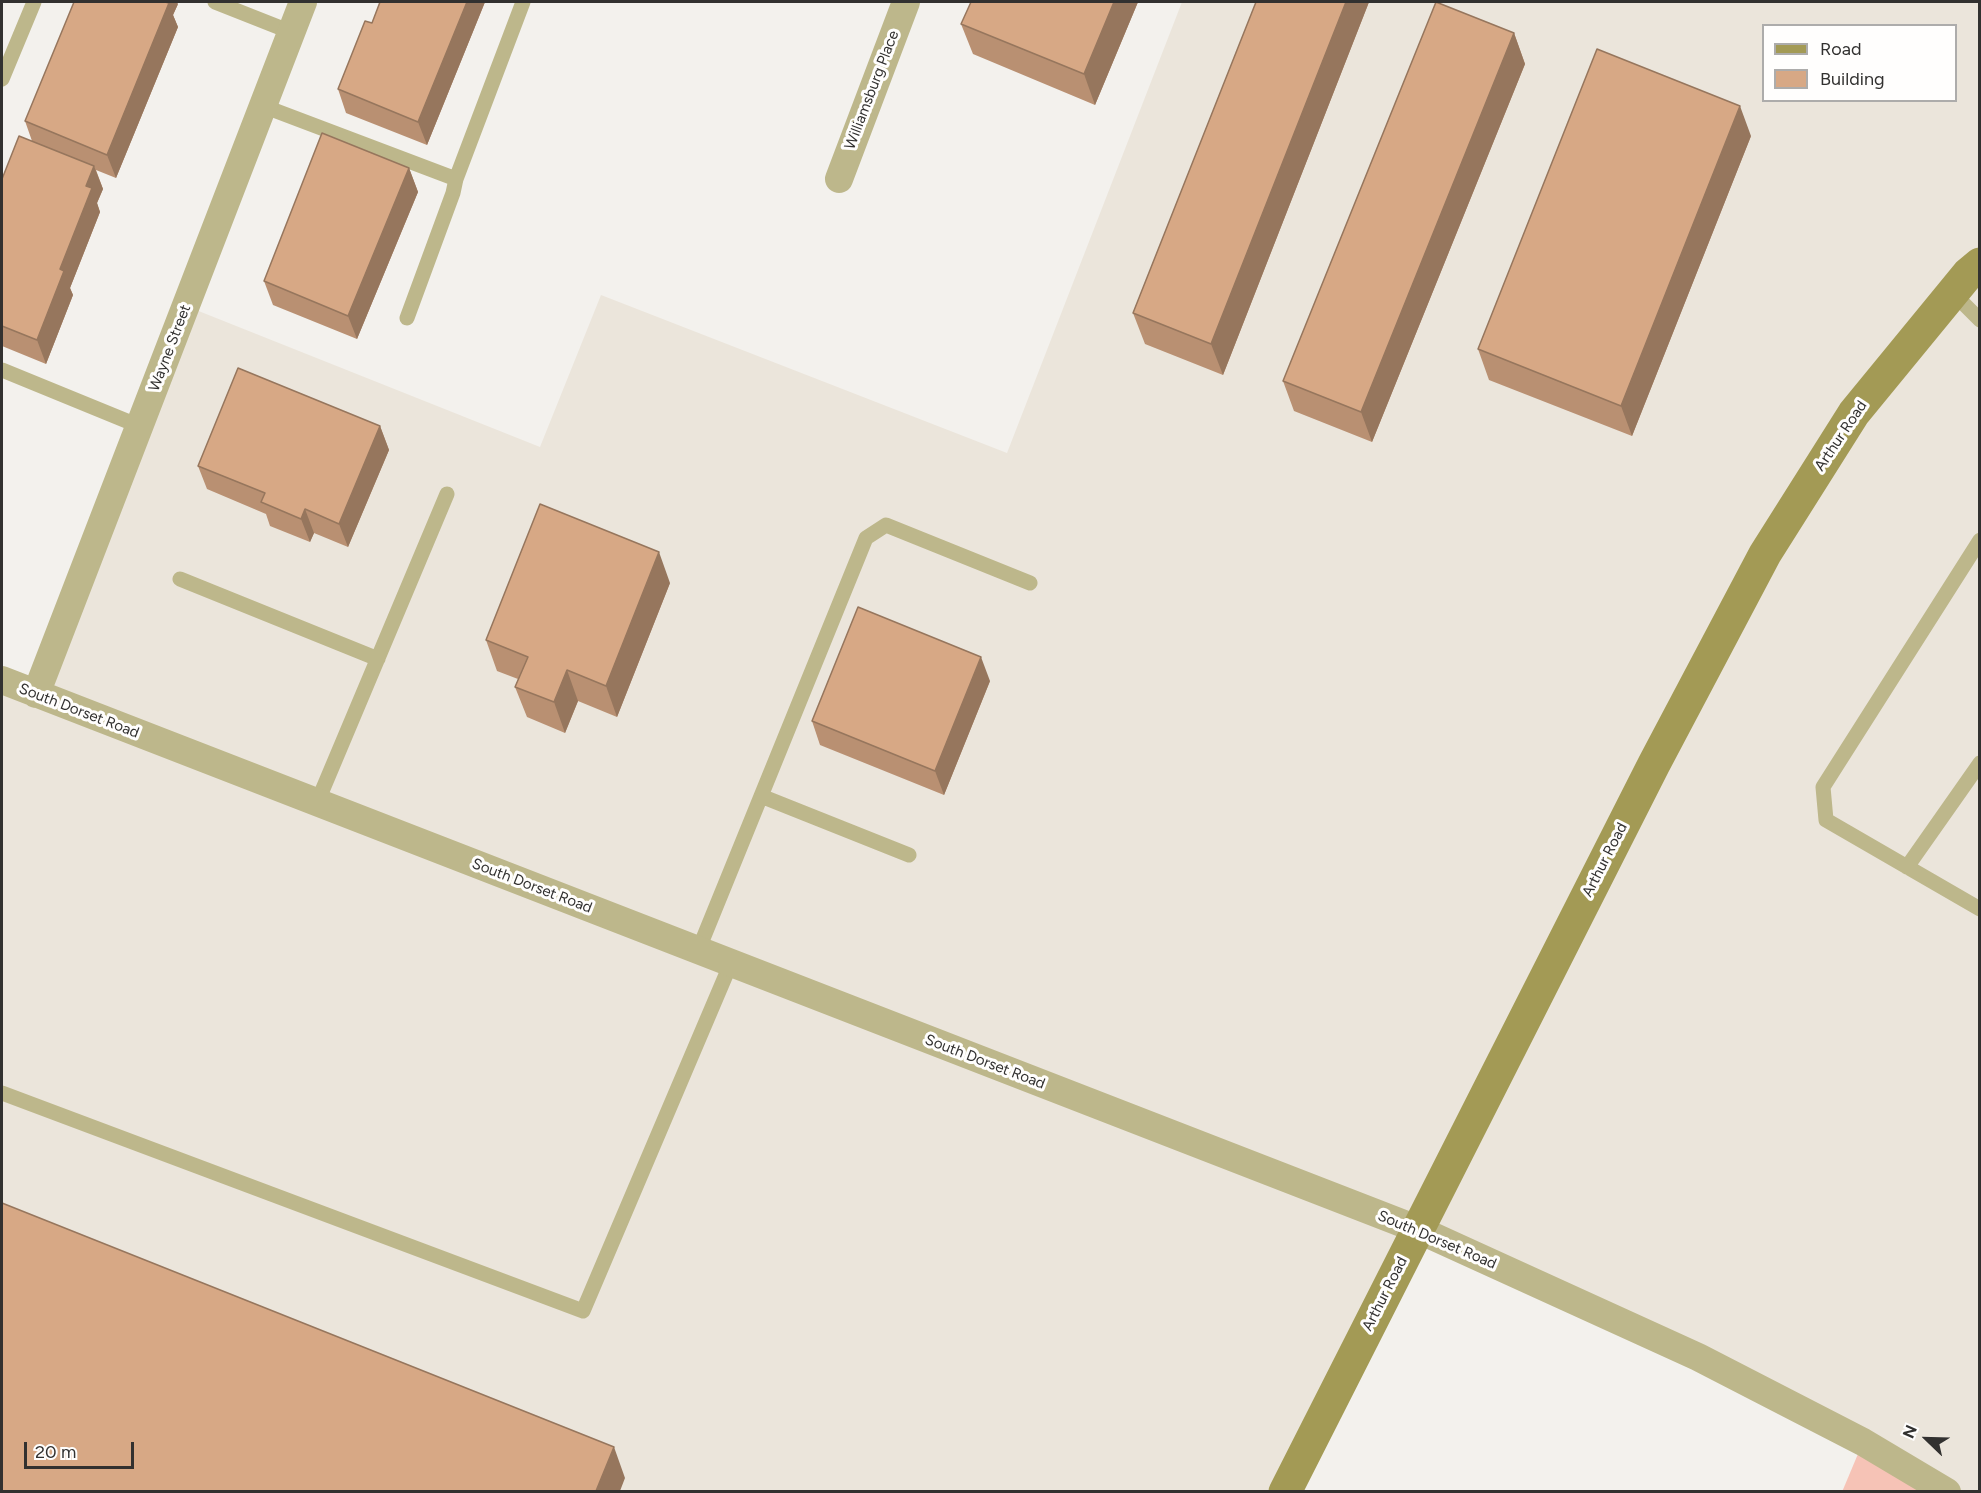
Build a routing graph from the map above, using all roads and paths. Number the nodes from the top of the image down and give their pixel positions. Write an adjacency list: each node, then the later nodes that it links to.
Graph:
1 (34, 2): 7 (lane)
2 (215, 2): 6 (lane)
3 (303, 2): 6 (street, Wayne Street)
4 (523, 2): 9 (lane)
5 (906, 2): 10 (street, Williamsburg Place)
6 (291, 32): 8 (street, Wayne Street)
7 (2, 79)
8 (263, 106): 9 (lane); 16 (street, Wayne Street)
9 (456, 179): 13 (lane)
10 (839, 179)
11 (1980, 264): 12 (main road, Arthur Road)
12 (1953, 293): 14 (lane); 33 (main road, Arthur Road)
13 (407, 318)
14 (1980, 320)
15 (2, 370): 16 (lane)
16 (139, 426): 23 (street, Wayne Street)
17 (447, 494): 21 (lane)
18 (1980, 540): 28 (lane)
19 (180, 579): 21 (lane)
20 (1030, 583): 25 (lane)
21 (378, 659): 26 (lane)
22 (2, 680): 23 (street, South Dorset Road)
23 (36, 694): 26 (street, South Dorset Road)
24 (1980, 763): 28 (lane)
25 (761, 796): 27 (lane); 30 (lane)
26 (317, 803): 30 (street, South Dorset Road)
27 (909, 855)
28 (1907, 867): 29 (lane)
29 (1980, 909)
30 (698, 951): 31 (street, South Dorset Road)
31 (730, 963): 32 (lane); 33 (street, South Dorset Road)
32 (2, 1093)
33 (1417, 1229): 34 (main road, Arthur Road); 35 (street, South Dorset Road)
34 (1285, 1491)
35 (1947, 1491)

